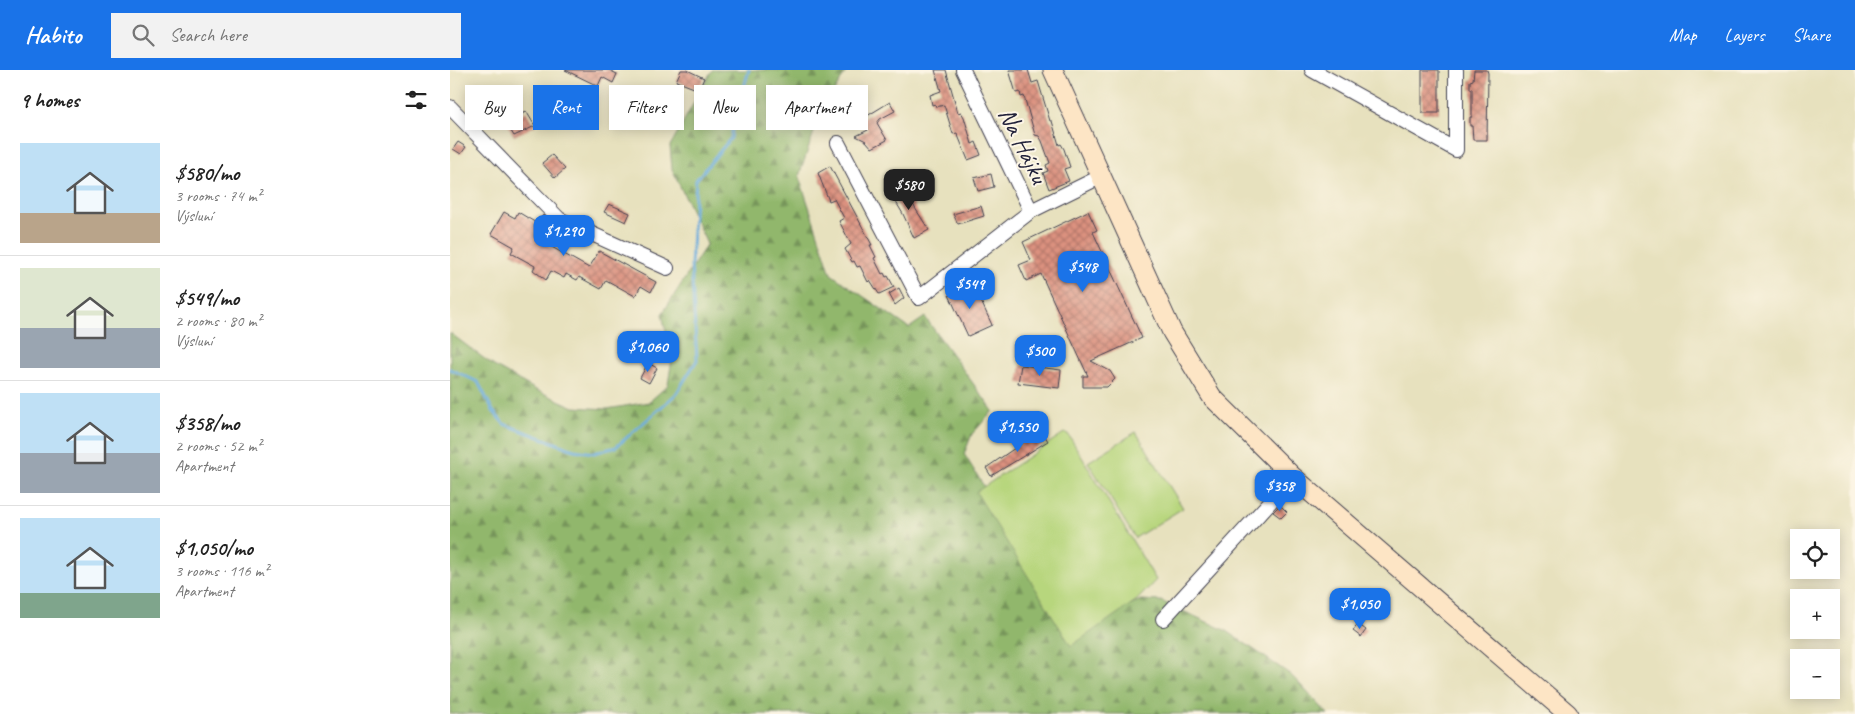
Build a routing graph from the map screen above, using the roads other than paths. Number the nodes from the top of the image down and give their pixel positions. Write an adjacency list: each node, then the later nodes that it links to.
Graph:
1 (964, 70): 9 (street, Na Hájku)
2 (1054, 70): 8 (main road)
3 (1312, 70): 5 (street)
4 (1456, 70): 5 (street)
5 (1334, 76)
6 (450, 107): 10 (street)
7 (838, 143): 9 (street)
8 (1105, 182): 9 (street); 11 (main road)
9 (1031, 211)
10 (667, 268)
11 (1293, 477): 12 (street); 13 (main road)
12 (1163, 619)
13 (1568, 714)

